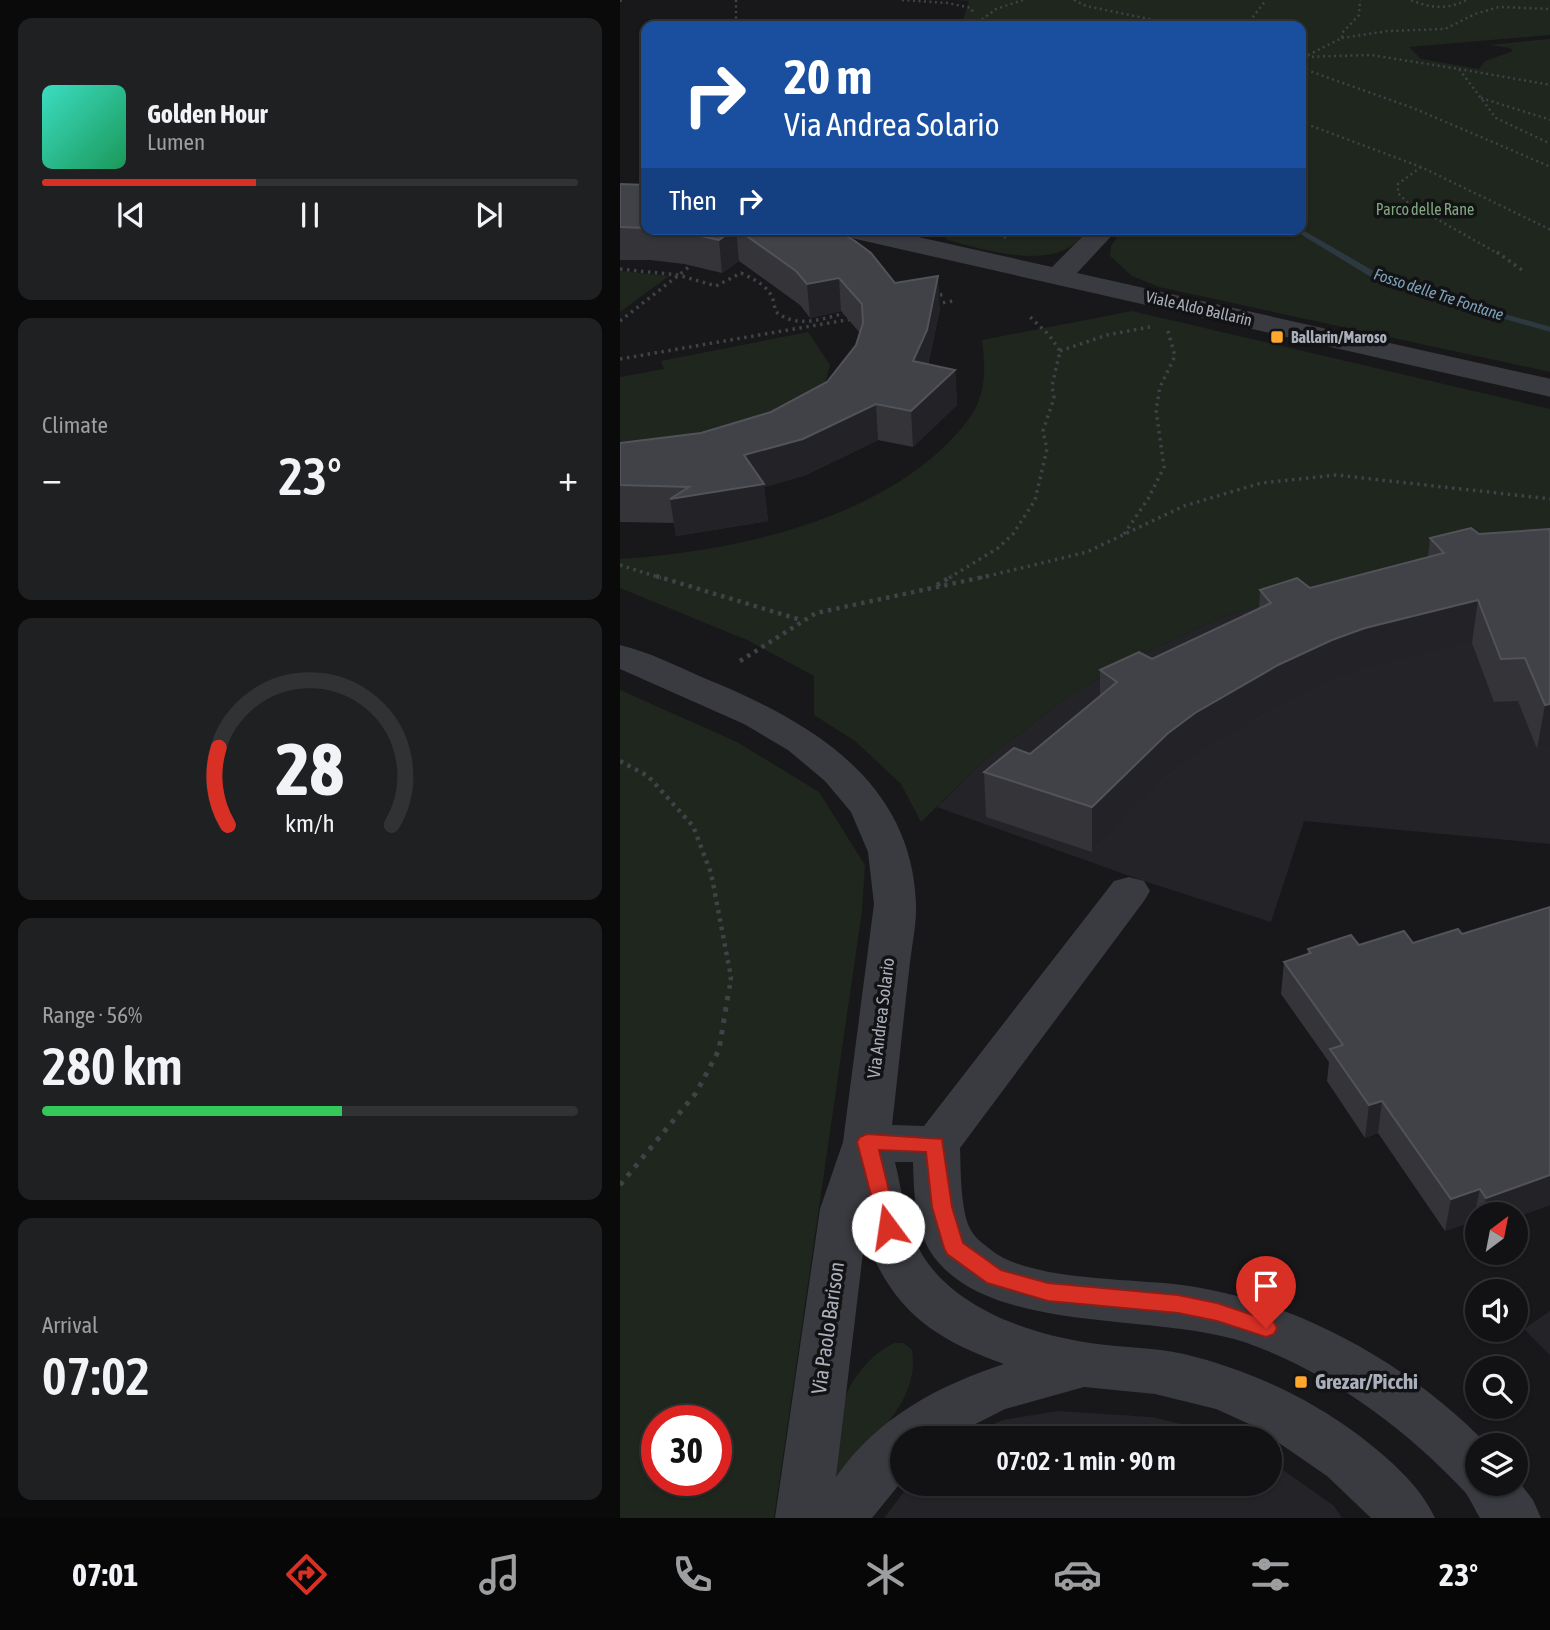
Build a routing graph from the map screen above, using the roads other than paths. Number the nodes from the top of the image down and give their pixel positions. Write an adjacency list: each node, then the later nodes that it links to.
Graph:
1 (875, 235): 3 (street, Viale Aldo Ballarin)
2 (1099, 235): 3 (street)
3 (1058, 276): 4 (street, Viale Aldo Ballarin)
4 (1550, 388)
5 (620, 656): 7 (street, Via Andrea Solario)
6 (1129, 891): 8 (street)
7 (867, 1142): 8 (street); 9 (street); 14 (street, Via Paolo Barison)
8 (936, 1145): 12 (street)
9 (1084, 1364): 10 (street); 16 (street)
10 (924, 1426)
11 (890, 1456): 15 (street)
12 (1465, 1458)
13 (1497, 1496): 17 (street)
14 (803, 1518)
15 (840, 1518)
16 (1407, 1518)
17 (1513, 1518)

